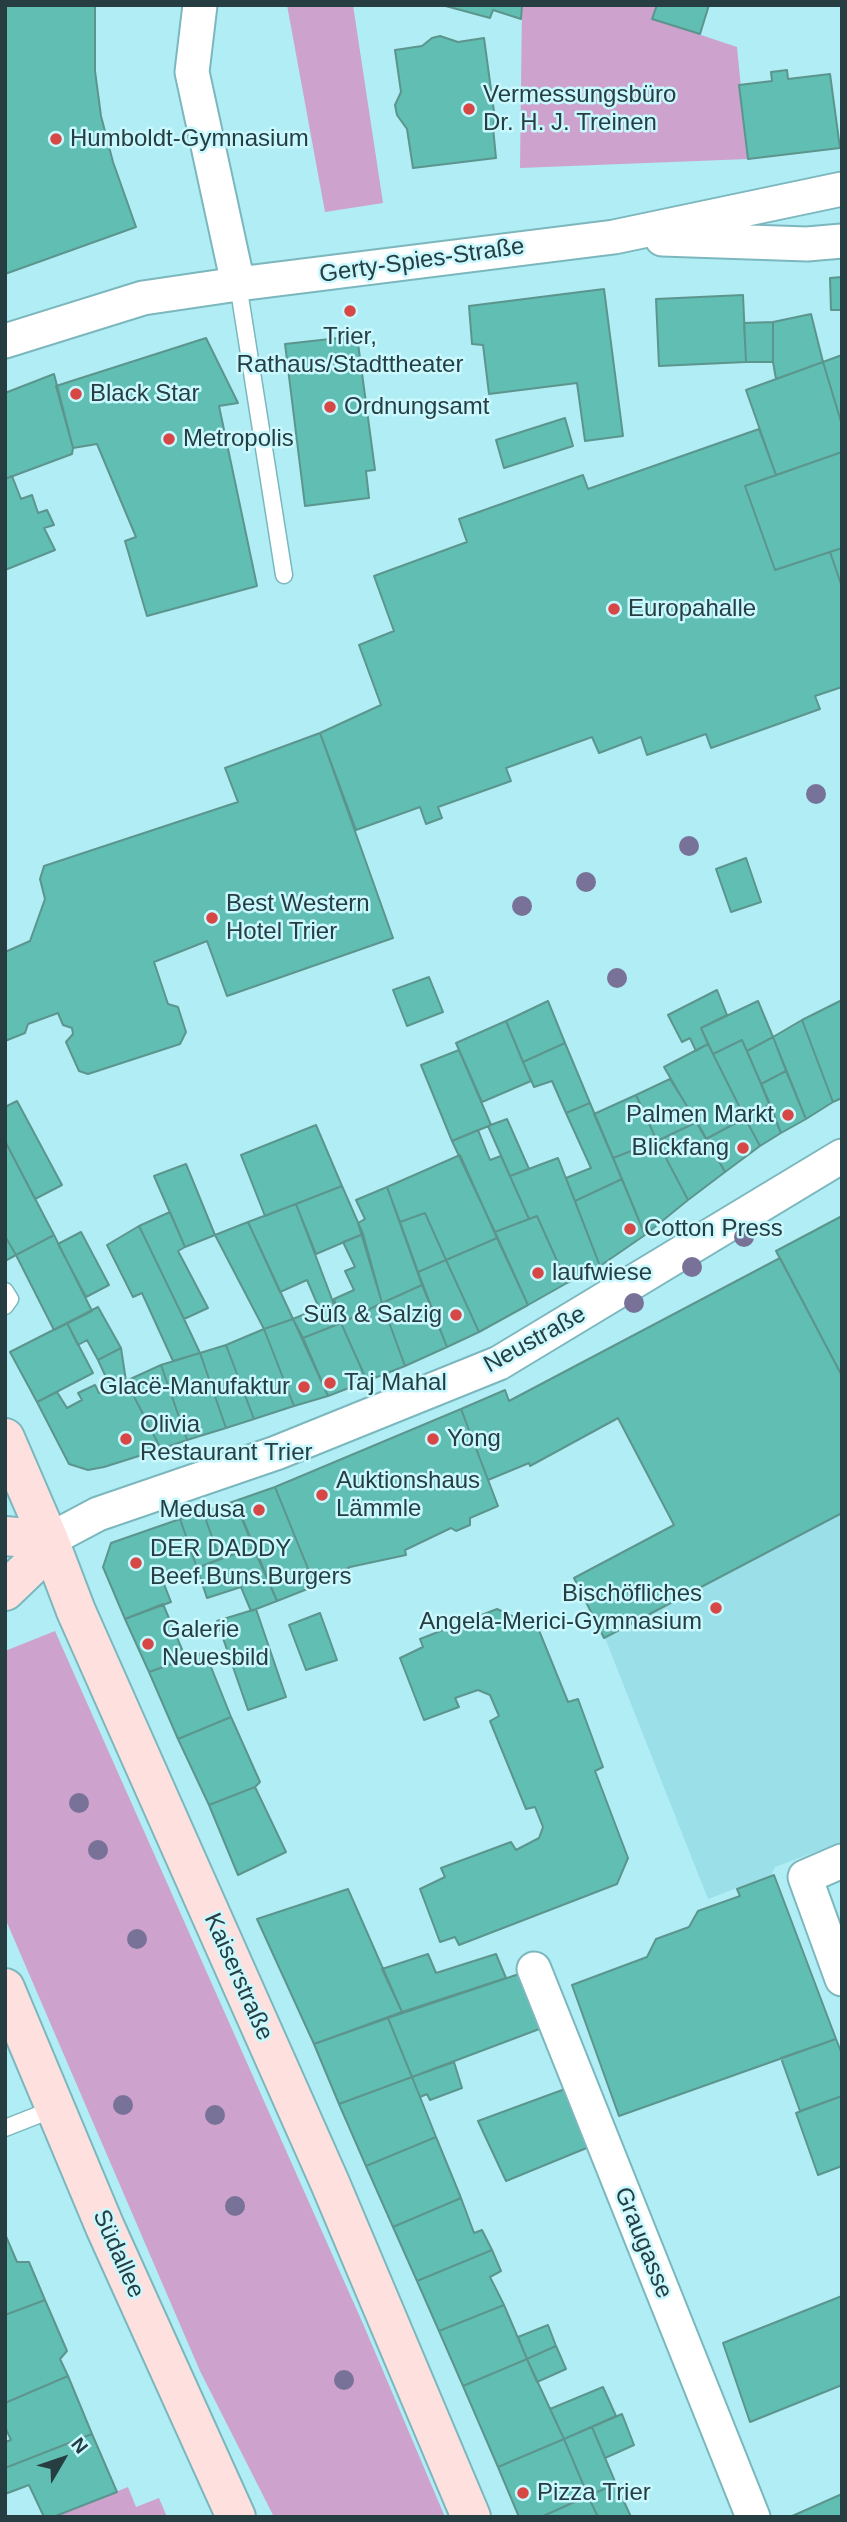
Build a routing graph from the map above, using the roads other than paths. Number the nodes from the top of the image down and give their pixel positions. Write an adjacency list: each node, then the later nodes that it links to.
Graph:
1 (200, 5): 5 (street)
2 (842, 189): 3 (street, Gerty-Spies-Straße)
3 (614, 237): 4 (street); 5 (street, Gerty-Spies-Straße)
4 (842, 241)
5 (238, 284): 6 (street, Gerty-Spies-Straße); 7 (lane)
6 (5, 341)
7 (284, 576)
8 (842, 1156): 12 (street, Neustraße)
9 (5, 1291): 10 (lane)
10 (5, 1306)
11 (5, 1438): 12 (main road, Kaiserstraße)
12 (65, 1531): 13 (main road); 14 (main road); 22 (main road, Kaiserstraße)
13 (5, 1536)
14 (5, 1591)
15 (842, 1861): 17 (street)
16 (534, 1969): 23 (street, Graugasse)
17 (842, 1979)
18 (5, 1988): 19 (main road, Südallee)
19 (56, 2108): 20 (lane); 21 (main road, Südallee)
20 (5, 2128)
21 (236, 2517)
22 (471, 2517)
23 (753, 2517)

